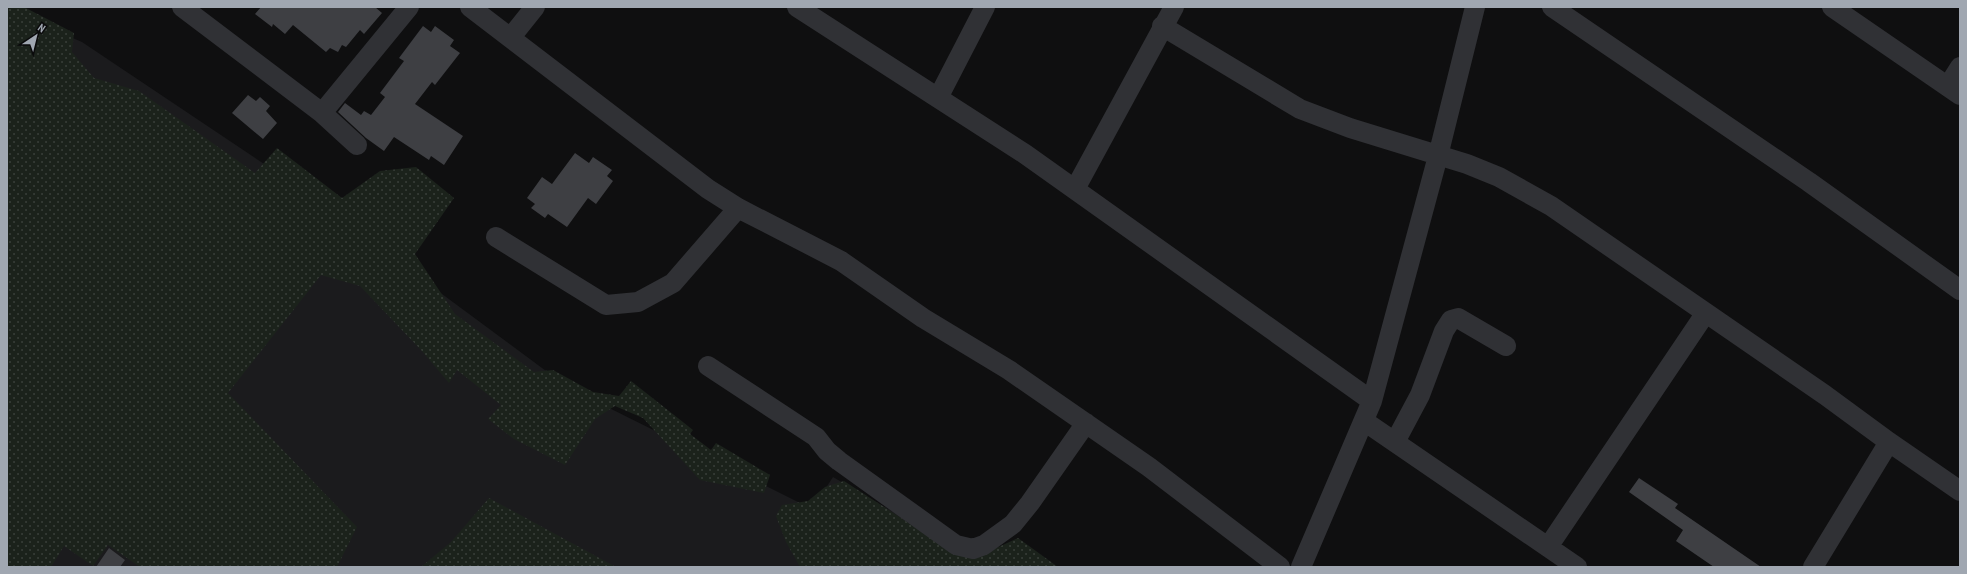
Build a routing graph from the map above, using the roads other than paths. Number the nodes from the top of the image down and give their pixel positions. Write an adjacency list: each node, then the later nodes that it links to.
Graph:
1 (182, 7): 16 (street)
2 (409, 7): 16 (street)
3 (470, 7): 12 (street)
4 (536, 7): 12 (street)
5 (797, 7): 15 (street)
6 (985, 7): 15 (street)
7 (1174, 7): 11 (street)
8 (1475, 7): 18 (street)
9 (1552, 7): 22 (street)
10 (1832, 7): 14 (street)
11 (1162, 26): 18 (street); 19 (street)
12 (511, 37): 20 (street)
13 (1960, 67): 14 (street)
14 (1954, 91)
15 (938, 98): 19 (street)
16 (322, 113): 17 (street)
17 (357, 145)
18 (1438, 156): 23 (street); 26 (street)
19 (1075, 189): 26 (street)
20 (738, 208): 21 (street); 28 (street)
21 (496, 237)
22 (1960, 290)
23 (1705, 314): 30 (street); 32 (street)
24 (1506, 346): 29 (street)
25 (708, 366): 28 (street)
26 (1372, 400): 27 (street)
27 (1364, 421): 29 (street); 34 (street)
28 (1086, 423): 33 (street)
29 (1395, 442): 32 (street)
30 (1889, 442): 31 (street); 36 (street)
31 (1960, 491)
32 (1548, 547): 35 (street)
33 (1280, 567)
34 (1301, 567)
35 (1577, 567)
36 (1813, 567)

